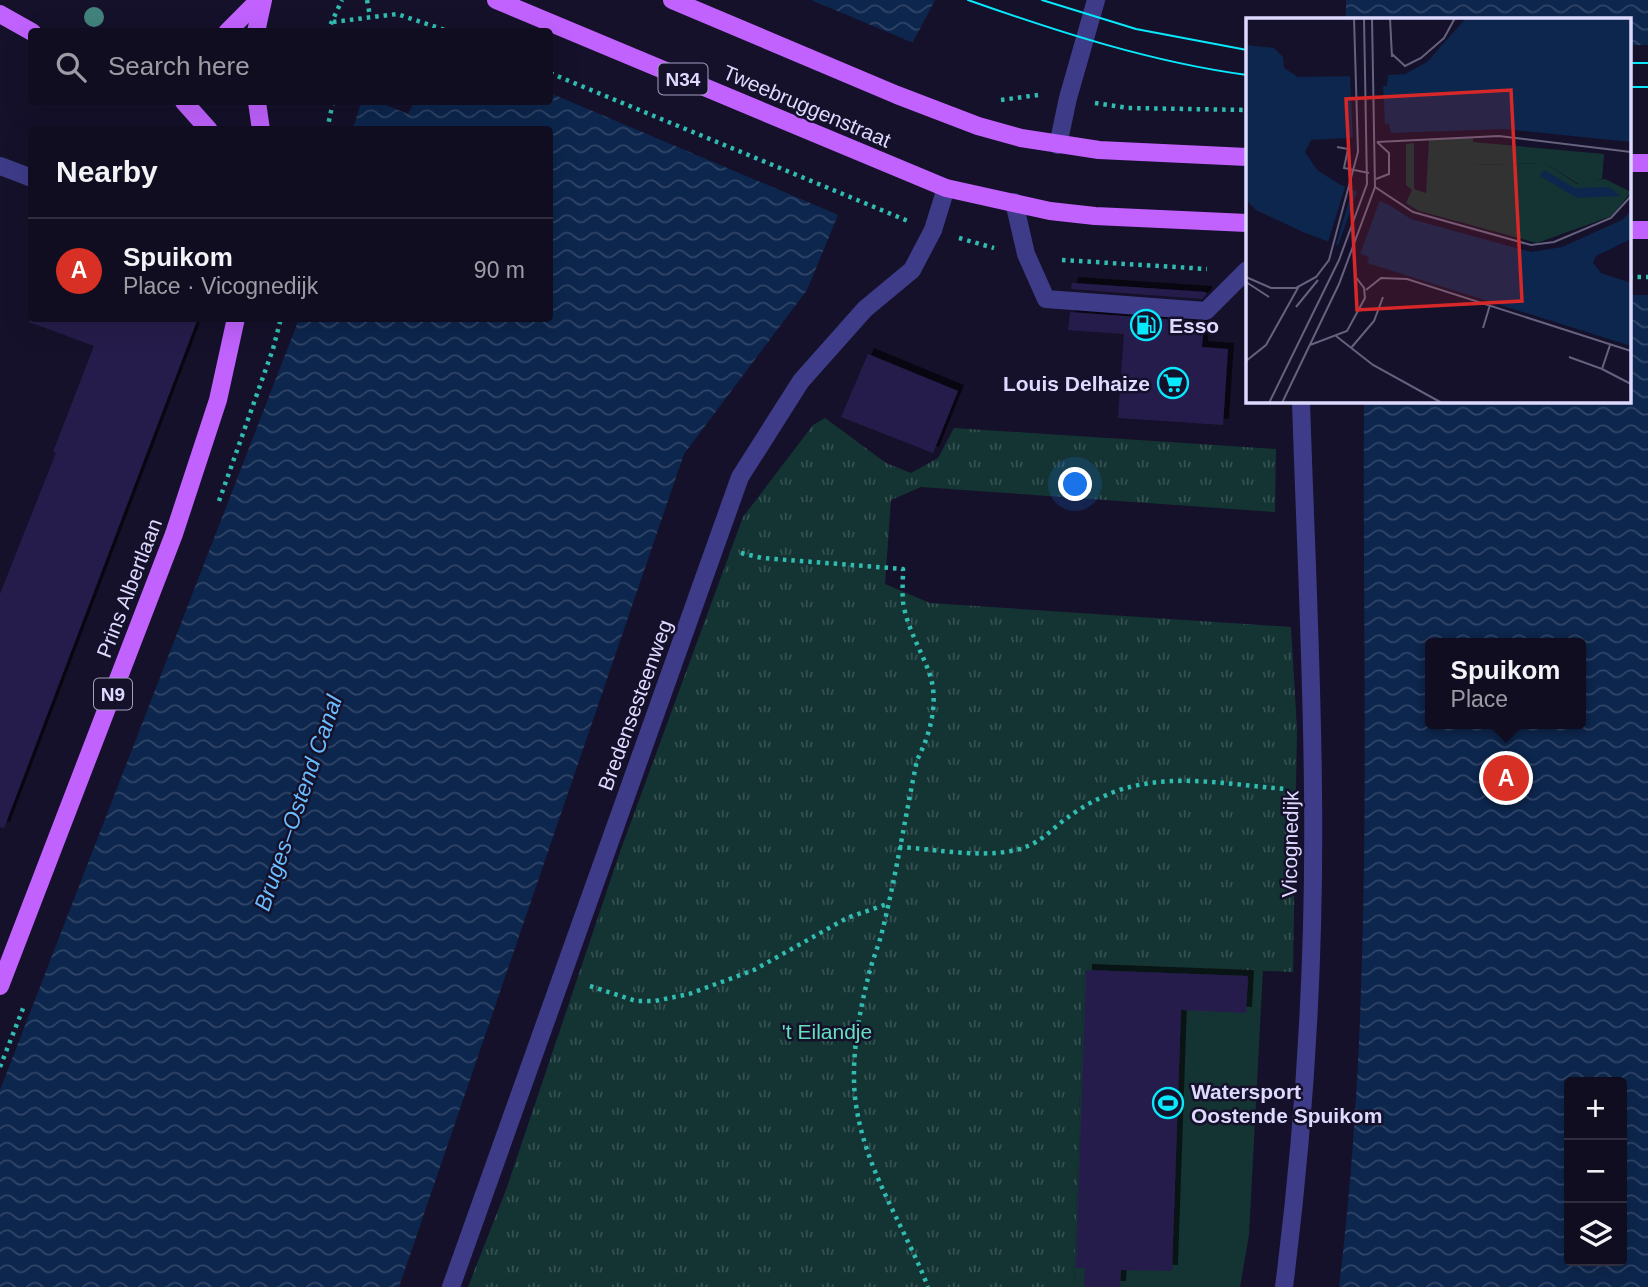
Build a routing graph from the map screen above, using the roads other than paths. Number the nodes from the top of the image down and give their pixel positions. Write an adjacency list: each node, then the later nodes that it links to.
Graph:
1 (261, 0): 6 (main road); 7 (main road)
2 (496, 0): 19 (main road, Tweebruggenstraat / N34)
3 (672, 0): 13 (main road)
4 (1096, 0): 13 (street)
5 (0, 14): 8 (main road)
6 (231, 28)
7 (257, 28)
8 (28, 30)
9 (187, 105): 11 (main road)
10 (257, 105): 12 (main road)
11 (205, 126)
12 (260, 126)
13 (1058, 145): 14 (main road)
14 (1246, 157)
15 (1630, 163): 16 (main road)
16 (1648, 163)
17 (0, 166): 18 (street)
18 (28, 176)
19 (946, 188): 20 (main road, N34); 28 (street, Bredensesteenweg)
20 (1014, 202): 21 (main road, N34); 24 (street)
21 (1246, 223)
22 (1630, 230): 23 (main road)
23 (1648, 230)
24 (1246, 271)
25 (235, 322): 27 (main road, Prins Albertlaan / N9)
26 (1301, 402): 29 (street, Vicognedijk)
27 (0, 986)
28 (451, 1287)
29 (1284, 1287)

